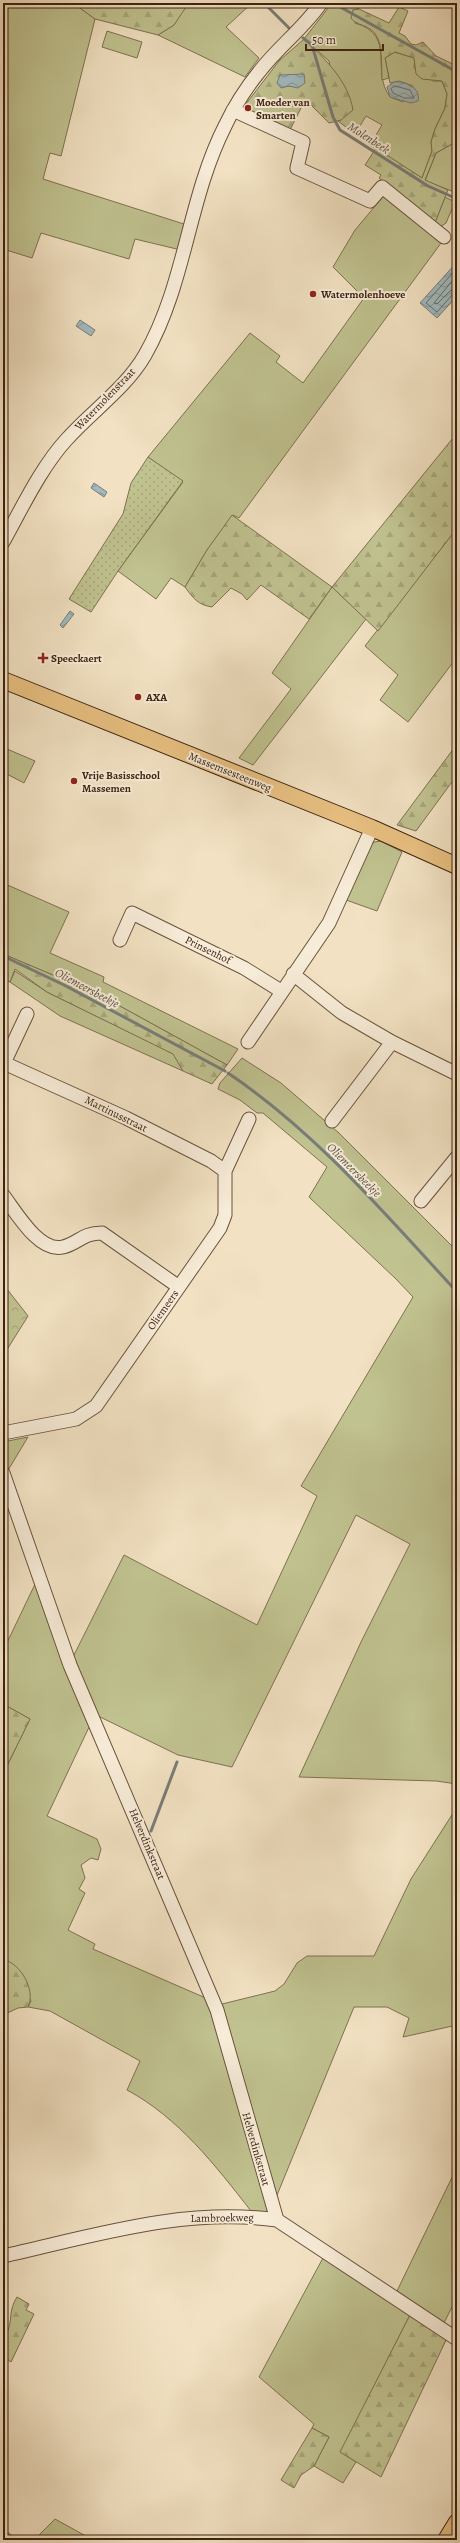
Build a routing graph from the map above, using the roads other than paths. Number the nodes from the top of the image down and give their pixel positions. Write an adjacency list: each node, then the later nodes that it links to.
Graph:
1 (321, 3): 2 (street, Watermolenstraat)
2 (233, 110): 3 (street); 4 (street, Watermolenstraat)
3 (444, 237)
4 (3, 542)
5 (3, 680): 6 (main road, Massemsesteenweg)
6 (372, 828): 7 (main road, Massemsesteenweg); 9 (street)
7 (457, 866)
8 (120, 940): 10 (street, Prinsenhof)
9 (293, 974): 10 (street); 13 (street)
10 (281, 991): 12 (street)
11 (27, 1014): 14 (street, Martinusstraat)
12 (248, 1042)
13 (392, 1042): 15 (street); 17 (street)
14 (4, 1064): 19 (street, Martinusstraat)
15 (457, 1074)
16 (249, 1119): 19 (street, Oliemeers)
17 (332, 1121)
18 (457, 1157): 21 (street)
19 (225, 1171): 22 (street, Oliemeers)
20 (3, 1195): 22 (street)
21 (421, 1201)
22 (179, 1287): 23 (street, Oliemeers)
23 (3, 1433)
24 (3, 1473): 25 (street, Helverdinkstraat)
25 (277, 2220): 26 (street, Lambroekweg); 27 (street, Lambroekweg)
26 (3, 2256)
27 (457, 2339)
28 (457, 2522): 29 (main road)
29 (446, 2540)

